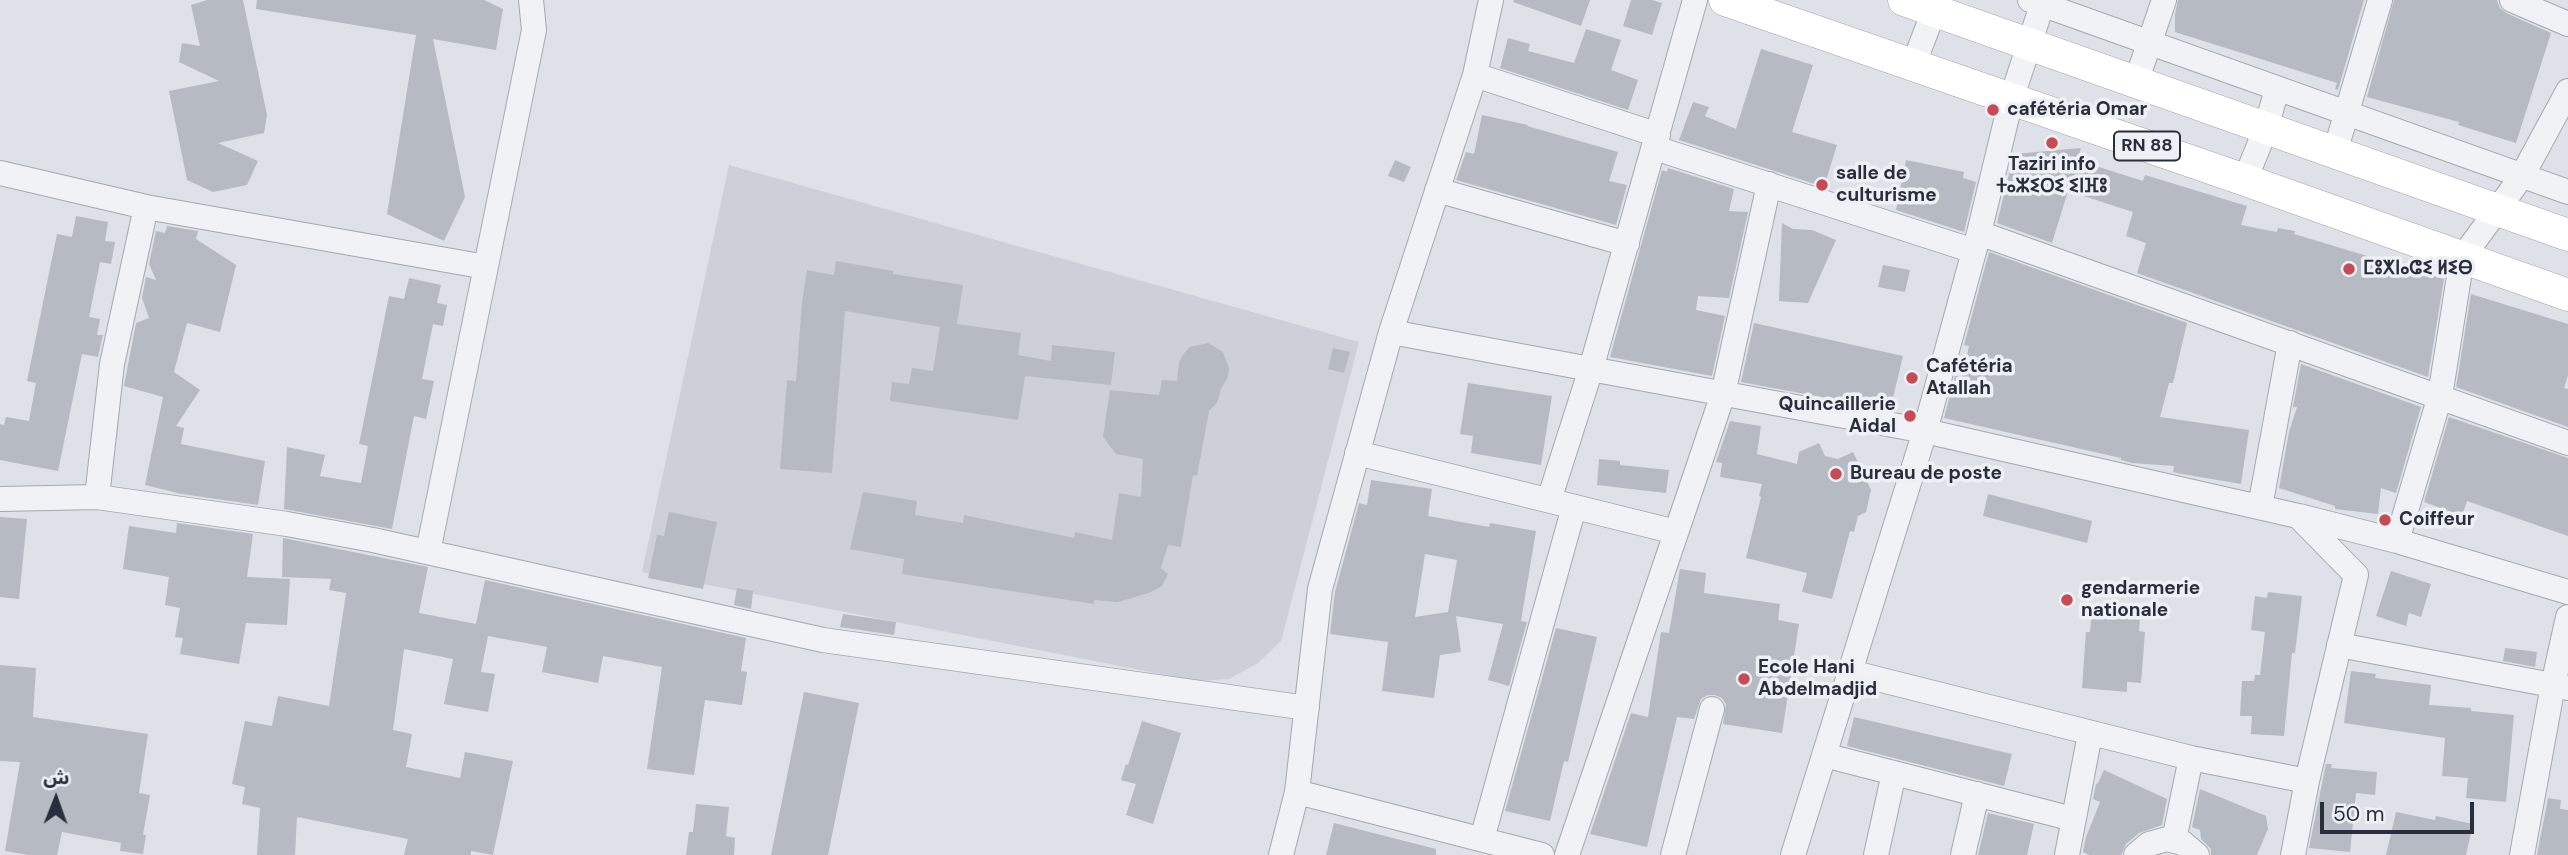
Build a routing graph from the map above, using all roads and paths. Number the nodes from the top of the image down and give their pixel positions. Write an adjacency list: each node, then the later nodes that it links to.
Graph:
1 (531, 0): 36 (street)
2 (1491, 0): 15 (street)
3 (1695, 0): 22 (street)
4 (1725, 0): 14 (main road, RN 88)
5 (1904, 0): 10 (main road)
6 (2164, 0): 12 (street)
7 (2380, 0): 20 (street)
8 (2512, 0): 11 (street)
9 (2036, 2): 12 (street); 13 (street)
10 (1937, 6): 13 (main road); 14 (street)
11 (2568, 24)
12 (2149, 43): 16 (street); 17 (street)
13 (2030, 44): 16 (main road); 19 (street)
14 (1913, 66): 19 (main road, RN 88)
15 (1475, 75): 22 (street); 28 (street)
16 (2136, 82): 21 (main road)
17 (2277, 89): 20 (street); 21 (street)
18 (2568, 91): 25 (street)
19 (2011, 100): 26 (main road, RN 88); 33 (street)
20 (2348, 114): 23 (street); 25 (street)
21 (2266, 128): 23 (main road); 26 (street)
22 (1656, 141): 27 (street); 34 (street)
23 (2335, 152): 31 (main road)
24 (0, 173): 30 (street)
25 (2522, 176): 29 (street); 31 (street)
26 (2245, 180): 35 (main road, RN 88)
27 (1769, 184): 33 (street); 41 (street)
28 (1437, 190): 34 (street); 38 (street)
29 (2568, 192)
30 (146, 207): 36 (street); 46 (street)
31 (2496, 209): 32 (main road); 35 (street)
32 (2568, 234)
33 (1976, 242): 39 (street); 43 (street)
34 (1627, 244): 40 (street)
35 (2462, 258): 37 (main road, RN 88); 42 (street)
36 (486, 267): 54 (street)
37 (2568, 295)
38 (1391, 332): 40 (street); 45 (street)
39 (2290, 343): 42 (street); 50 (street)
40 (1591, 369): 41 (street); 48 (street)
41 (1723, 394): 43 (street); 52 (street)
42 (2440, 396): 44 (street); 53 (street)
43 (1925, 432): 50 (street); 58 (street)
44 (2568, 443)
45 (1357, 453): 48 (street); 60 (street)
46 (97, 497): 47 (street); 54 (street)
47 (0, 499)
48 (1549, 500): 49 (street)
49 (1574, 507): 52 (street); 71 (street)
50 (2260, 507): 51 (street)
51 (2298, 516): 53 (street); 57 (street)
52 (1676, 532): 74 (street)
53 (2397, 541): 55 (street)
54 (428, 552): 60 (street)
55 (2568, 592)
56 (2568, 617): 59 (street)
57 (2339, 645): 59 (street); 66 (street)
58 (1850, 672): 62 (street); 63 (street)
59 (2560, 687): 83 (street)
60 (1307, 708): 67 (street)
61 (1712, 709): 75 (street)
62 (2090, 734): 64 (street); 69 (street)
63 (1824, 755): 65 (street); 76 (street)
64 (2190, 758): 66 (street); 70 (street)
65 (1894, 773): 68 (street); 77 (street)
66 (2307, 781): 82 (street)
67 (1297, 792): 71 (street); 72 (street)
68 (1977, 794): 69 (street); 78 (street)
69 (2073, 819): 79 (street)
70 (2174, 840): 80 (street); 81 (street)
71 (1492, 846): 73 (street)
72 (1281, 855)
73 (1542, 855)
74 (1567, 855)
75 (1673, 855)
76 (1793, 855)
77 (1876, 855)
78 (1964, 855)
79 (2067, 855)
80 (2136, 855)
81 (2197, 855)
82 (2293, 855)
83 (2522, 855)

